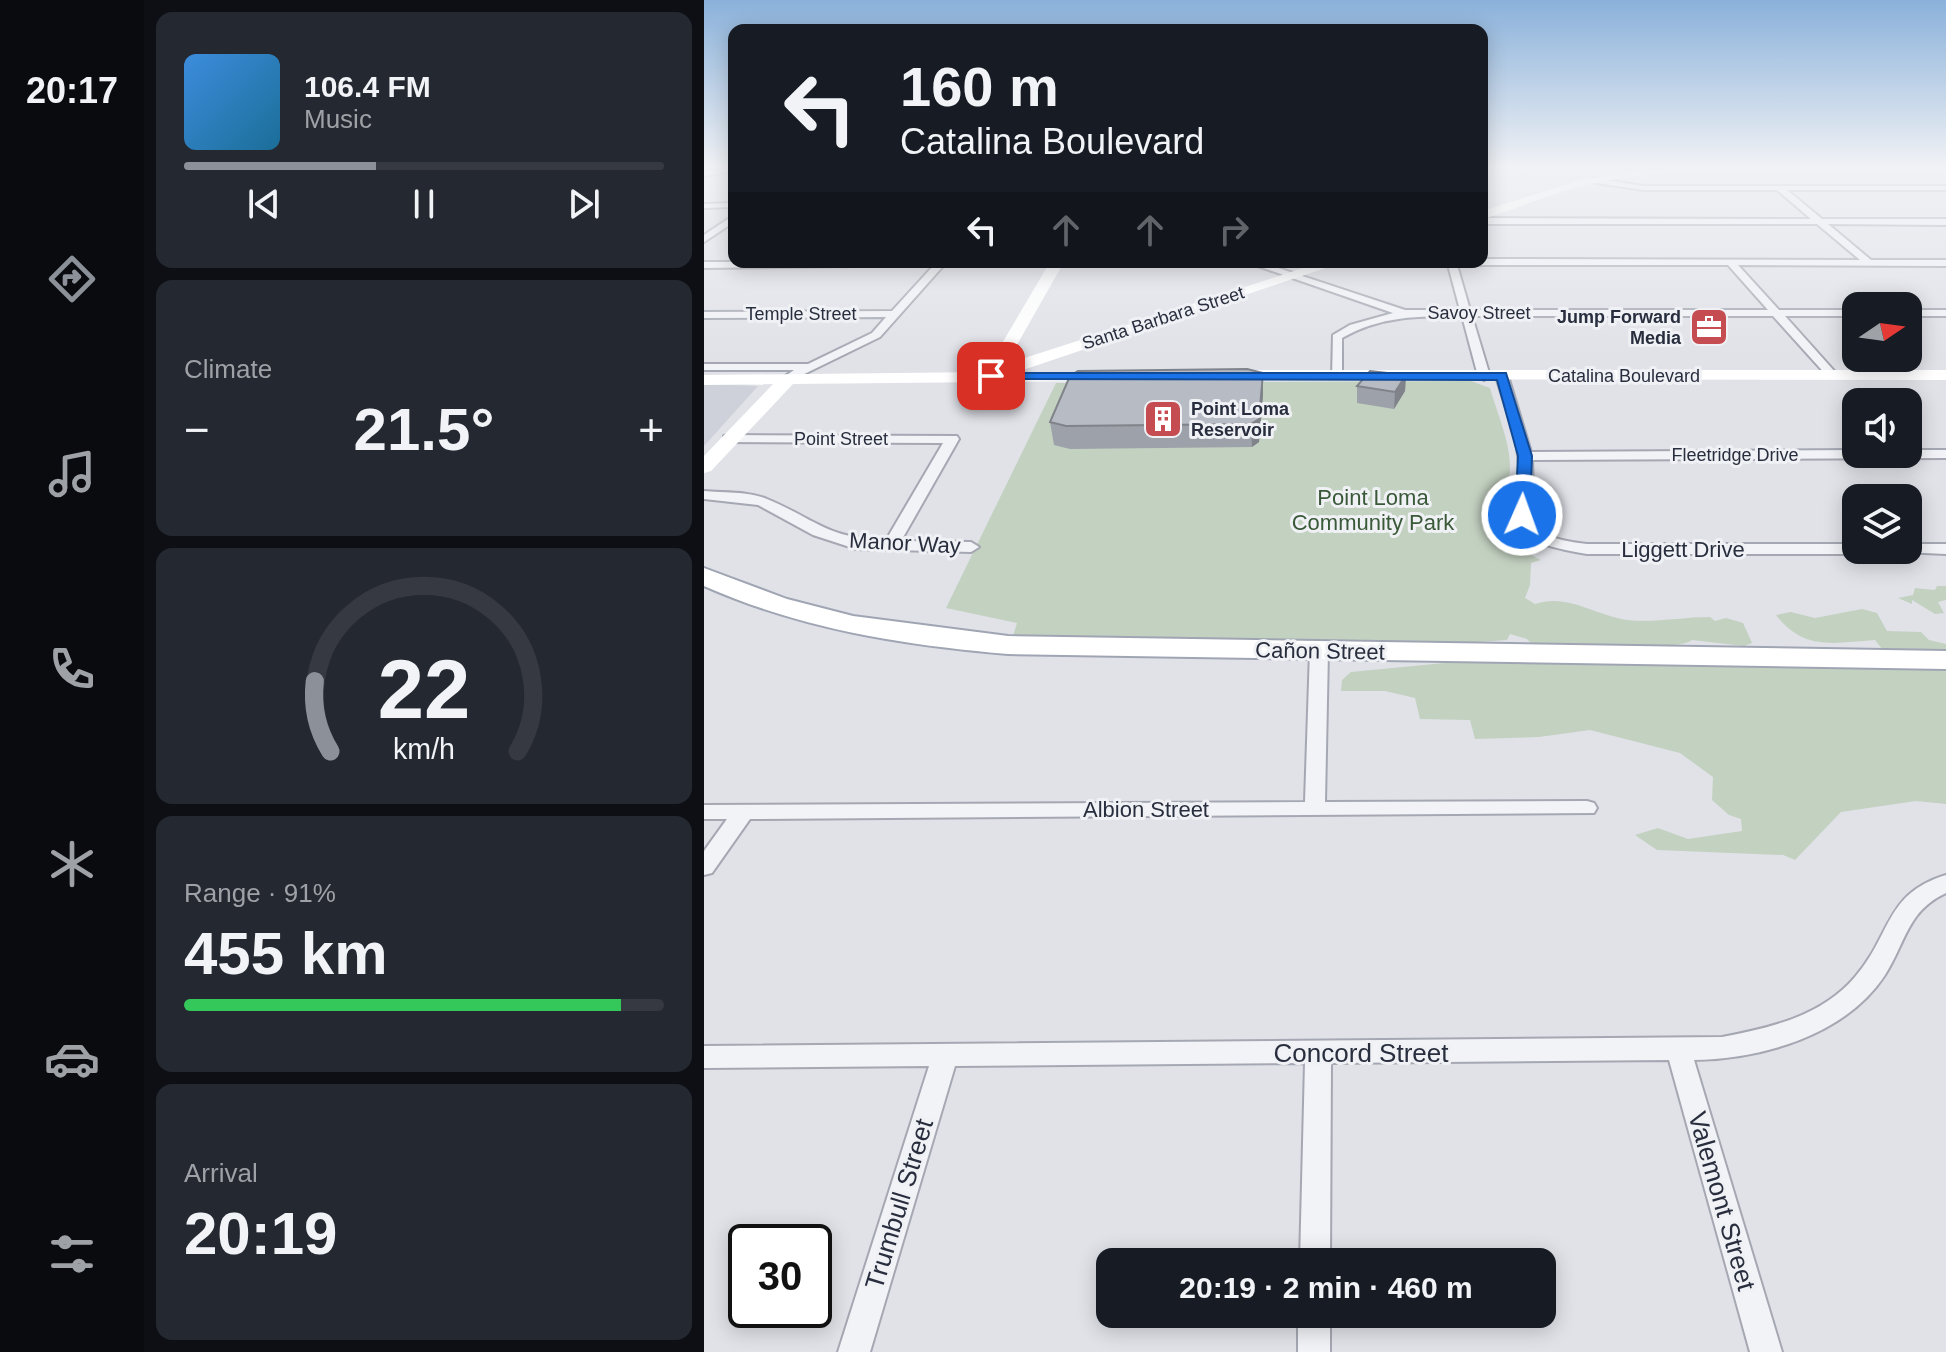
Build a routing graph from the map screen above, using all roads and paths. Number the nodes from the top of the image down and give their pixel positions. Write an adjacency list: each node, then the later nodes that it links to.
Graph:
1 (719, 229): 3 (street)
2 (1828, 229): 9 (street)
3 (716, 231): 4 (street); 5 (street)
4 (728, 231)
5 (704, 239)
6 (1488, 263): 8 (street)
7 (1946, 263): 9 (street)
8 (1732, 264): 9 (street); 20 (street)
9 (1870, 264)
10 (704, 265): 11 (street)
11 (728, 265)
12 (937, 268): 24 (street)
13 (1054, 268): 33 (street)
14 (1272, 268): 17 (street)
15 (1318, 268): 17 (street, Santa Barbara Street)
16 (1450, 268): 19 (street)
17 (1297, 275): 18 (street); 33 (street, Santa Barbara Street)
18 (1404, 313): 19 (street, Savoy Street); 30 (street, Savoy Street)
19 (1465, 313): 20 (street, Savoy Street); 34 (street)
20 (1776, 313): 21 (street, Savoy Street); 31 (street)
21 (1842, 313)
22 (1922, 313): 23 (street)
23 (1946, 313)
24 (897, 314): 25 (street, Temple Street); 27 (street)
25 (704, 315)
26 (704, 367): 27 (street)
27 (811, 367): 37 (street)
28 (1129, 375): 33 (street)
29 (1205, 375): 30 (street, Catalina Boulevard)
30 (1336, 375): 34 (street, Catalina Boulevard)
31 (1832, 375): 32 (street, Catalina Boulevard); 34 (street, Catalina Boulevard)
32 (1946, 375)
33 (991, 376): 36 (street)
34 (1493, 376): 41 (street)
35 (704, 377): 37 (street)
36 (836, 377): 37 (street); 38 (street)
37 (782, 378): 38 (street)
38 (758, 409): 39 (street)
39 (729, 439): 42 (street); 44 (street, Point Street)
40 (1946, 454): 41 (street, Fleetridge Drive)
41 (1525, 456): 46 (street, Liggett Drive)
42 (704, 467)
43 (704, 495): 44 (street, Manor Way)
44 (890, 546): 45 (street, Manor Way)
45 (971, 547)
46 (1842, 549)
47 (1922, 549): 48 (street)
48 (1946, 549)
49 (704, 576): 50 (main road, Cañon Street)
50 (1319, 651): 51 (main road, Cañon Street); 52 (street)
51 (1946, 660)
52 (1315, 808): 53 (street, Albion Street); 55 (street, Albion Street)
53 (1587, 808)
54 (704, 812): 55 (street, Albion Street)
55 (744, 812): 56 (street)
56 (704, 867)
57 (1946, 883): 58 (street, Concord Street)
58 (1679, 1051): 59 (street, Concord Street); 66 (street, Valemont Street)
59 (1318, 1053): 60 (street, Concord Street); 62 (street)
60 (945, 1056): 61 (street, Concord Street); 64 (street, Trumbull Street)
61 (704, 1057)
62 (1315, 1248)
63 (1314, 1328): 65 (street)
64 (854, 1352)
65 (1314, 1352)
66 (1766, 1352)

